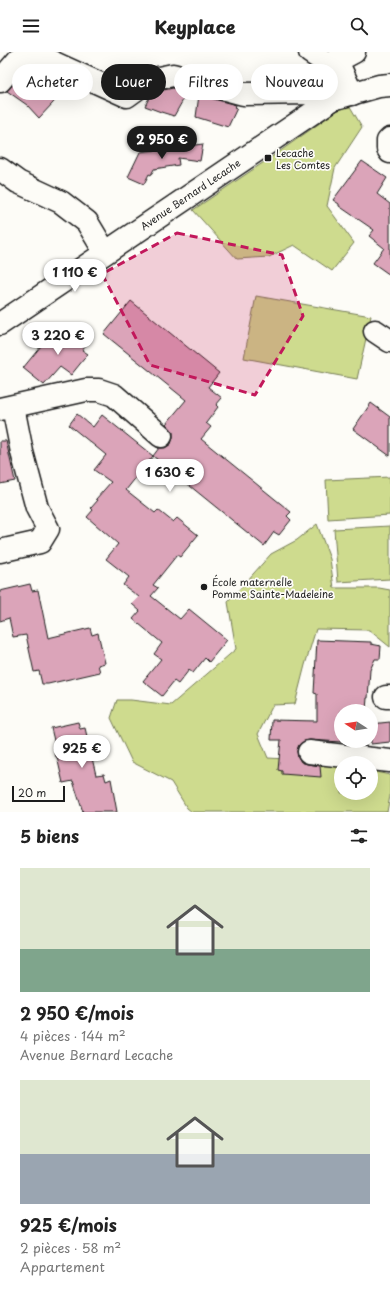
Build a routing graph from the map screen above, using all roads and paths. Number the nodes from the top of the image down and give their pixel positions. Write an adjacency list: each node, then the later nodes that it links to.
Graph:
1 (25, 52): 5 (street)
2 (30, 52): 7 (street)
3 (310, 52): 4 (street)
4 (346, 56): 7 (street)
5 (0, 81)
6 (390, 85): 7 (street, Avenue Bernard Lecache)
7 (343, 96): 11 (street, Avenue Bernard Lecache)
8 (390, 140): 9 (street)
9 (390, 152)
10 (0, 169): 11 (street)
11 (105, 252): 12 (street, Avenue Bernard Lecache)
12 (0, 324)
13 (7, 408): 14 (street); 15 (street)
14 (161, 436)
15 (0, 551)
16 (309, 752): 17 (street)
17 (390, 761)

